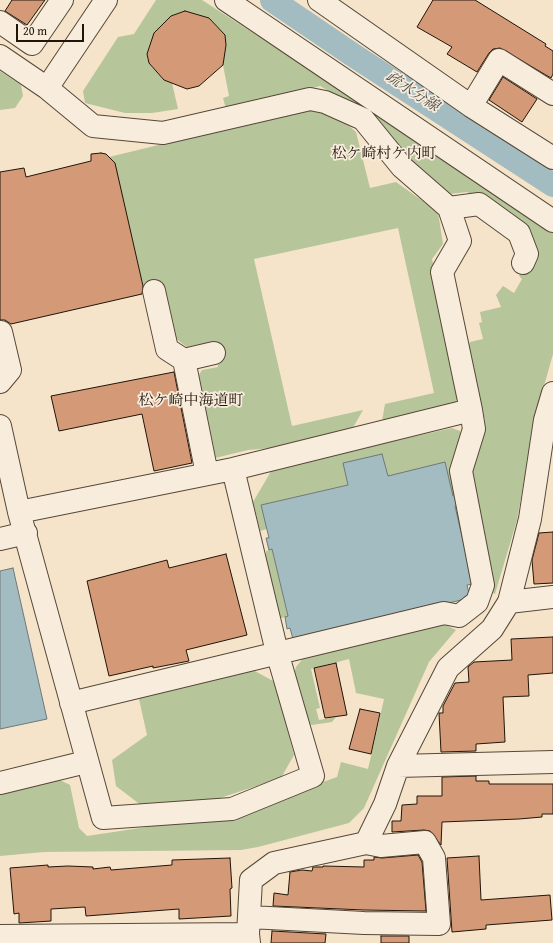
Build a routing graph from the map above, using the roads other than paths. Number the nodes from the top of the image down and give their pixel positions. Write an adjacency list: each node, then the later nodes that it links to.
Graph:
1 (62, 0): 5 (street)
2 (106, 0): 7 (street)
3 (226, 0): 12 (street)
4 (321, 1): 9 (street)
5 (0, 22)
6 (0, 56): 7 (street)
7 (47, 88): 11 (street)
8 (553, 94): 9 (street)
9 (471, 106): 10 (street)
10 (553, 158)
11 (449, 208): 13 (street); 20 (street)
12 (553, 221)
13 (523, 263)
14 (154, 291): 17 (street)
15 (1, 332): 18 (street)
16 (214, 353): 17 (street)
17 (184, 360): 24 (street)
18 (0, 382)
19 (553, 393): 22 (street)
20 (471, 410): 23 (street); 30 (street)
21 (0, 426): 25 (street)
22 (547, 446): 29 (street)
23 (233, 469): 24 (street); 30 (street)
24 (207, 474): 25 (street)
25 (19, 512): 26 (street)
26 (26, 533): 27 (street); 31 (street)
27 (0, 539)
28 (553, 597): 29 (street)
29 (509, 602): 34 (street)
30 (277, 652): 31 (street); 32 (street)
31 (71, 703): 32 (street)
32 (86, 762): 35 (street)
33 (553, 762): 34 (street)
34 (398, 766): 36 (street)
35 (0, 783)
36 (366, 843): 37 (street); 37 (street)
37 (249, 931): 38 (street)
38 (0, 936)

